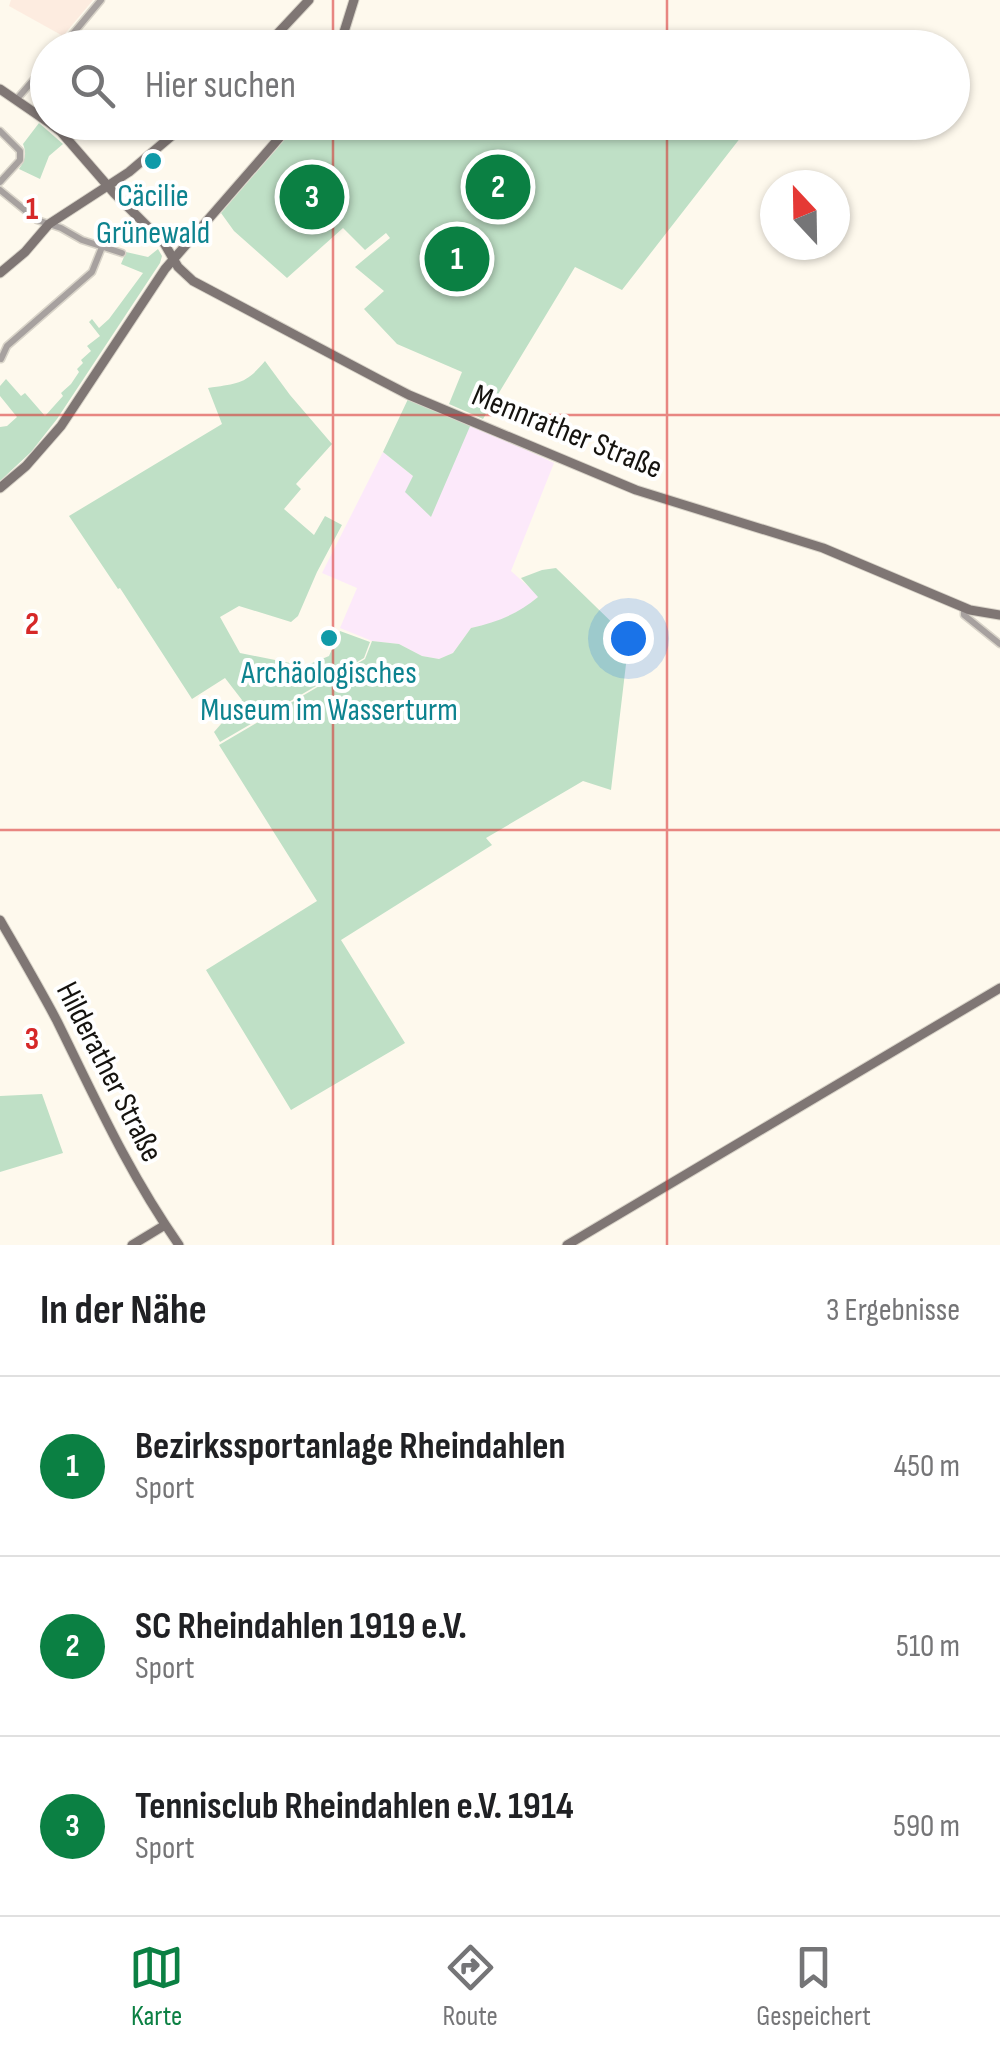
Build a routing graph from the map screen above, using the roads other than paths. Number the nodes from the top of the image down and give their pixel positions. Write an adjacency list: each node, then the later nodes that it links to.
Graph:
1 (101, 0): 4 (street)
2 (309, 0): 5 (street)
3 (354, 0): 6 (street)
4 (76, 30)
5 (281, 30)
6 (345, 30)
7 (30, 84): 9 (street)
8 (0, 89): 9 (street, Mennrather Straße)
9 (16, 100): 10 (street, Mennrather Straße)
10 (30, 110)
11 (0, 131): 15 (street)
12 (67, 140): 16 (street, Mennrather Straße)
13 (167, 140): 16 (street)
14 (277, 140): 21 (street)
15 (0, 182)
16 (108, 186): 18 (street); 21 (street, Mennrather Straße)
17 (0, 190): 18 (street)
18 (50, 224): 19 (street); 22 (street)
19 (102, 247): 20 (street); 23 (street)
20 (122, 253)
21 (173, 259): 24 (street); 25 (street, Mennrather Straße)
22 (0, 273)
23 (1, 359)
24 (0, 488)
25 (964, 607): 26 (street, Mennrather Straße); 27 (street)
26 (1000, 615)
27 (1000, 644)
28 (0, 920): 30 (street, Hilderather Straße)
29 (1000, 988): 33 (street)
30 (164, 1225): 31 (street); 32 (street, Hilderather Straße)
31 (132, 1245)
32 (179, 1245)
33 (567, 1245)

